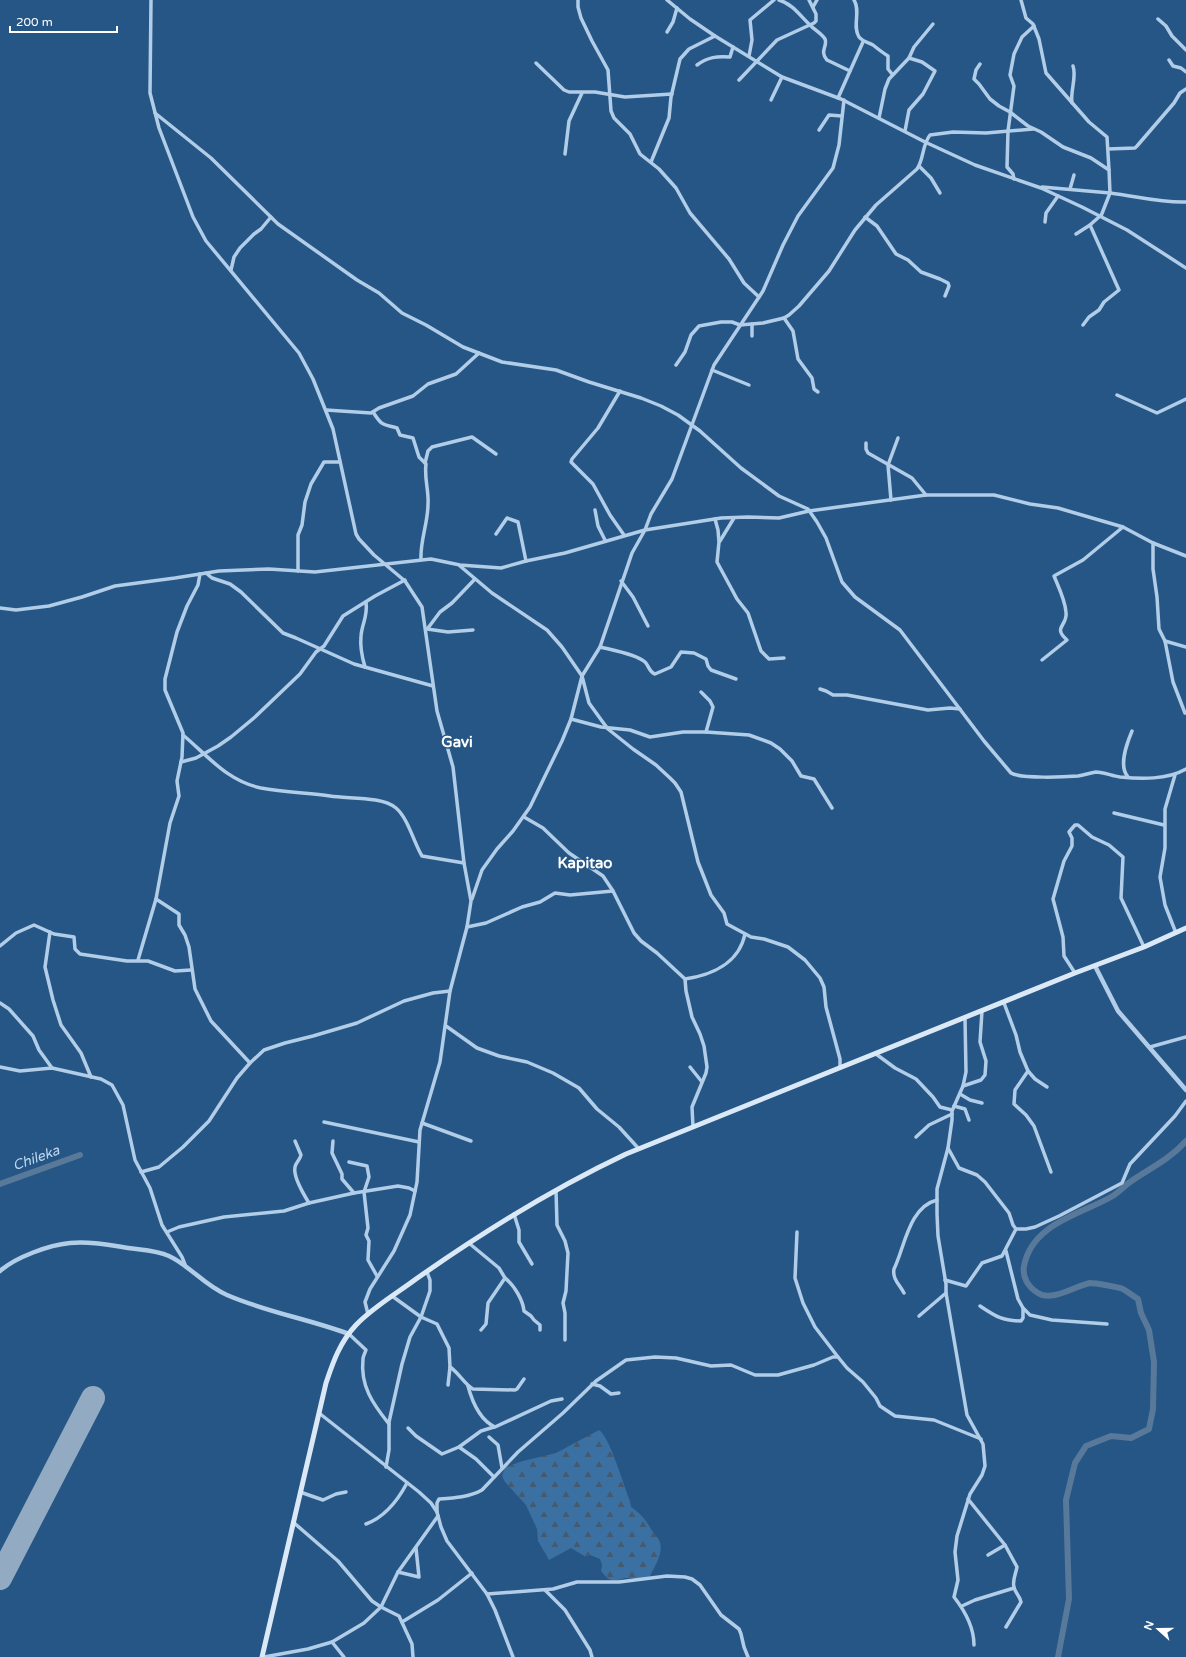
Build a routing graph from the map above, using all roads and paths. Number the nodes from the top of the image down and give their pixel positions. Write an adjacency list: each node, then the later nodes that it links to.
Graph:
1 (151, 0): 43 (street)
2 (578, 0): 37 (street)
3 (668, 0): 11 (street)
4 (774, 0): 21 (street)
5 (779, 0): 14 (street)
6 (809, 0): 10 (street)
7 (817, 0): 10 (street)
8 (854, 0): 18 (street)
9 (1021, 0): 15 (street)
10 (813, 7): 14 (street)
11 (677, 8): 16 (street); 17 (street)
12 (1158, 19): 20 (street)
13 (933, 24): 22 (street)
14 (810, 26): 24 (street); 29 (street)
15 (1034, 26): 41 (street); 42 (street)
16 (667, 32)
17 (715, 36): 19 (street); 36 (street)
18 (863, 42): 29 (street); 31 (street)
19 (734, 47): 21 (street); 27 (street)
20 (1186, 50)
21 (749, 56): 24 (street)
22 (909, 58): 31 (street); 48 (street)
23 (1169, 60): 30 (street)
24 (757, 61): 32 (street); 33 (street)
25 (536, 63): 35 (street)
26 (980, 64): 42 (street)
27 (697, 66)
28 (1073, 66): 41 (street)
29 (850, 71): 38 (street)
30 (1186, 72)
31 (892, 74): 45 (street)
32 (782, 77): 38 (street); 39 (street)
33 (739, 80)
34 (1186, 89): 51 (street)
35 (582, 93): 37 (street); 52 (street)
36 (672, 94): 37 (street); 53 (street)
37 (610, 95): 53 (street)
38 (838, 98): 40 (street)
39 (771, 100)
40 (844, 100): 44 (street); 45 (street)
41 (1072, 103): 51 (street)
42 (1010, 112): 46 (street); 49 (street)
43 (154, 113): 65 (street); 71 (street)
44 (842, 116): 47 (street); 73 (street)
45 (879, 118): 48 (street)
46 (1033, 129): 49 (street); 55 (street)
47 (819, 130)
48 (905, 131): 50 (street)
49 (1008, 131): 50 (street); 57 (street)
50 (925, 142): 54 (street); 57 (street)
51 (1108, 149): 55 (street)
52 (565, 154)
53 (651, 162): 73 (street)
54 (919, 166): 60 (street); 66 (street)
55 (1109, 170): 61 (street)
56 (1074, 175): 59 (street)
57 (1014, 179): 58 (street)
58 (1037, 187): 59 (street); 62 (street)
59 (1070, 190): 61 (street)
60 (940, 193)
61 (1110, 193): 63 (street); 64 (street)
62 (1058, 196): 64 (street); 67 (street)
63 (1185, 201)
64 (1100, 216): 68 (street); 70 (street)
65 (271, 217): 71 (street); 79 (street)
66 (865, 217): 72 (street); 74 (street)
67 (1046, 222)
68 (1090, 225): 69 (street); 76 (street)
69 (1076, 234)
70 (1186, 268)
71 (230, 270): 87 (street)
72 (946, 296)
73 (759, 297): 77 (street)
74 (784, 318): 75 (street); 84 (street)
75 (752, 324): 77 (street); 78 (street)
76 (1083, 324)
77 (740, 325): 80 (street); 81 (street)
78 (752, 336)
79 (479, 353): 83 (street); 88 (street)
80 (676, 365)
81 (712, 370): 82 (street); 89 (street)
82 (749, 385)
83 (620, 392): 89 (street); 105 (street)
84 (818, 392)
85 (1117, 395): 86 (street)
86 (1186, 399)
87 (326, 410): 88 (street); 93 (street)
88 (373, 412): 94 (street)
89 (692, 426): 99 (street); 103 (street)
90 (898, 438): 95 (street)
91 (866, 443): 95 (street)
92 (496, 454): 94 (street)
93 (340, 462): 112 (street); 114 (street)
94 (425, 463): 110 (street)
95 (888, 465): 96 (street); 97 (street)
96 (926, 495): 97 (street); 102 (street)
97 (891, 500): 99 (street)
98 (595, 510): 106 (street)
99 (809, 511): 100 (street); 137 (street)
100 (734, 518): 101 (street); 107 (street)
101 (715, 519): 103 (street); 107 (street)
102 (1123, 527): 108 (street); 130 (street)
103 (645, 530): 105 (street); 119 (street)
104 (496, 534): 111 (street)
105 (624, 535): 106 (street)
106 (605, 540): 111 (street)
107 (719, 542): 129 (street)
108 (1153, 543): 109 (street); 125 (street)
109 (1186, 556)
110 (421, 559): 112 (street); 113 (street)
111 (526, 560): 113 (street)
112 (385, 564): 114 (street); 118 (street)
113 (460, 565): 117 (street)
114 (298, 572): 115 (street)
115 (206, 573): 116 (street); 128 (street)
116 (200, 574): 121 (street); 143 (street)
117 (475, 579): 123 (street); 132 (street)
118 (405, 580): 120 (street); 123 (street)
119 (621, 581): 122 (street); 126 (street)
120 (366, 602): 128 (street); 131 (street)
121 (0, 608)
122 (648, 626)
123 (427, 629): 124 (street); 134 (street)
124 (473, 630)
125 (1165, 641): 127 (street); 138 (street)
126 (600, 647): 132 (street); 133 (street)
127 (1186, 647)
128 (320, 649): 131 (street); 144 (street)
129 (784, 658)
130 (1042, 660)
131 (364, 667): 134 (street)
132 (582, 676): 139 (street); 140 (street)
133 (736, 679)
134 (433, 686): 153 (street)
135 (820, 689): 137 (street)
136 (701, 692): 142 (street)
137 (960, 709): 148 (street)
138 (1185, 713)
139 (571, 719): 140 (street); 151 (street)
140 (608, 729): 142 (street); 161 (street)
141 (1132, 731): 148 (street)
142 (706, 732): 149 (street)
143 (183, 735): 144 (street); 145 (street)
144 (204, 753): 145 (street); 153 (street)
145 (181, 762): 155 (street)
146 (1186, 769): 147 (street)
147 (1175, 775): 148 (street); 152 (street)
148 (1128, 778)
149 (832, 808)
150 (1114, 813): 152 (street)
151 (524, 817): 154 (street); 156 (street)
152 (1164, 825): 160 (street)
153 (464, 863): 156 (street)
154 (613, 891): 157 (street); 170 (street)
155 (156, 899): 166 (street); 168 (street)
156 (472, 901): 157 (street)
157 (467, 927): 171 (street)
158 (1186, 928): 160 (main road)
159 (50, 932): 164 (street); 166 (street); 186 (street)
160 (1176, 933): 165 (main road)
161 (745, 934): 162 (street); 163 (street)
162 (751, 937): 163 (street); 184 (street)
163 (743, 942): 170 (street)
164 (0, 946)
165 (1144, 947): 167 (main road); 169 (street)
166 (138, 960): 168 (street)
167 (1094, 966): 169 (main road); 178 (street)
168 (191, 970): 180 (street)
169 (1075, 973): 173 (main road)
170 (685, 979): 187 (street)
171 (450, 991): 176 (street); 180 (street)
172 (0, 1003): 183 (street)
173 (1004, 1003): 174 (main road); 185 (street)
174 (982, 1011): 175 (main road); 188 (street)
175 (965, 1018): 179 (main road); 188 (street)
176 (446, 1026): 198 (street); 206 (street)
177 (1186, 1037): 178 (street)
178 (1150, 1047): 190 (street)
179 (876, 1054): 184 (main road); 195 (street)
180 (250, 1063): 208 (street)
181 (0, 1067): 183 (street)
182 (690, 1067): 187 (street)
183 (52, 1068): 186 (street)
184 (840, 1068): 199 (main road)
185 (1028, 1071): 189 (street); 209 (street)
186 (90, 1076): 208 (street)
187 (702, 1082): 199 (street)
188 (963, 1086): 191 (street)
189 (1047, 1087)
190 (1186, 1090)
191 (960, 1094): 193 (street); 194 (street)
192 (1186, 1101): 217 (street)
193 (982, 1103)
194 (954, 1106): 195 (street); 196 (street)
195 (952, 1112): 200 (street); 205 (street)
196 (969, 1120)
197 (324, 1122): 204 (street)
198 (422, 1123): 203 (street); 204 (street)
199 (693, 1127): 206 (main road)
200 (916, 1137)
201 (295, 1141): 215 (street)
202 (333, 1141): 213 (street)
203 (471, 1141)
204 (419, 1142): 212 (street)
205 (948, 1148): 214 (street); 217 (street)
206 (639, 1149): 210 (main road)
207 (349, 1162): 211 (street)
208 (140, 1172): 218 (street)
209 (1051, 1172)
210 (556, 1190): 216 (main road); 241 (street)
211 (364, 1192): 212 (street); 213 (street); 226 (street)
212 (415, 1192): 226 (street)
213 (354, 1193): 215 (street)
214 (937, 1200): 228 (street); 229 (street)
215 (308, 1203): 218 (street)
216 (514, 1214): 220 (main road); 222 (street)
217 (1016, 1228): 221 (street)
218 (167, 1232): 223 (street)
219 (797, 1232): 242 (street)
220 (470, 1244): 225 (main road); 227 (street)
221 (1006, 1251): 228 (street); 233 (street)
222 (532, 1264)
223 (186, 1268): 224 (street); 240 (street)
224 (0, 1271)
225 (427, 1272): 231 (main road); 236 (street)
226 (377, 1276): 234 (street)
227 (505, 1278): 238 (street); 239 (street)
228 (946, 1280): 230 (street)
229 (904, 1293)
230 (946, 1293): 235 (street); 255 (street)
231 (392, 1296): 234 (main road); 236 (street)
232 (980, 1306): 233 (street)
233 (1023, 1308): 237 (street)
234 (368, 1314): 240 (main road)
235 (918, 1316)
236 (421, 1317): 243 (street); 251 (street)
237 (1107, 1324)
238 (481, 1330)
239 (540, 1330)
240 (349, 1334): 250 (main road); 251 (street)
241 (565, 1340)
242 (838, 1357): 245 (street); 255 (street)
243 (450, 1366): 246 (street); 247 (street)
244 (524, 1379): 247 (street)
245 (592, 1384): 248 (street); 258 (street)
246 (448, 1385)
247 (468, 1386): 252 (street)
248 (619, 1393)
249 (562, 1399): 252 (street)
250 (319, 1413): 257 (street); 261 (main road)
251 (389, 1424): 257 (street)
252 (494, 1427): 256 (street)
253 (408, 1428): 256 (street)
254 (489, 1436): 258 (street)
255 (981, 1439): 263 (street)
256 (459, 1447): 259 (street)
257 (386, 1467): 260 (street)
258 (502, 1468): 259 (street)
259 (494, 1477): 264 (street)
260 (408, 1483): 264 (street); 266 (street)
261 (300, 1492): 262 (street); 265 (main road)
262 (346, 1492)
263 (968, 1500): 267 (street); 275 (street)
264 (438, 1514): 268 (street); 271 (street)
265 (293, 1522): 276 (street); 281 (main road)
266 (366, 1524)
267 (1005, 1545): 269 (street); 272 (street)
268 (416, 1548): 270 (street); 270 (street)
269 (988, 1555)
270 (398, 1572): 276 (street)
271 (472, 1574): 274 (street); 277 (street)
272 (1014, 1588): 275 (street); 278 (street)
273 (545, 1590): 274 (street); 285 (street); 286 (street)
274 (487, 1594): 284 (street)
275 (962, 1606): 280 (street)
276 (381, 1607): 277 (street); 279 (street)
277 (402, 1622): 283 (street)
278 (1006, 1627)
279 (332, 1642): 281 (street); 282 (street)
280 (974, 1645)
281 (263, 1657)
282 (344, 1657)
283 (413, 1657)
284 (512, 1657)
285 (592, 1657)
286 (748, 1657)

